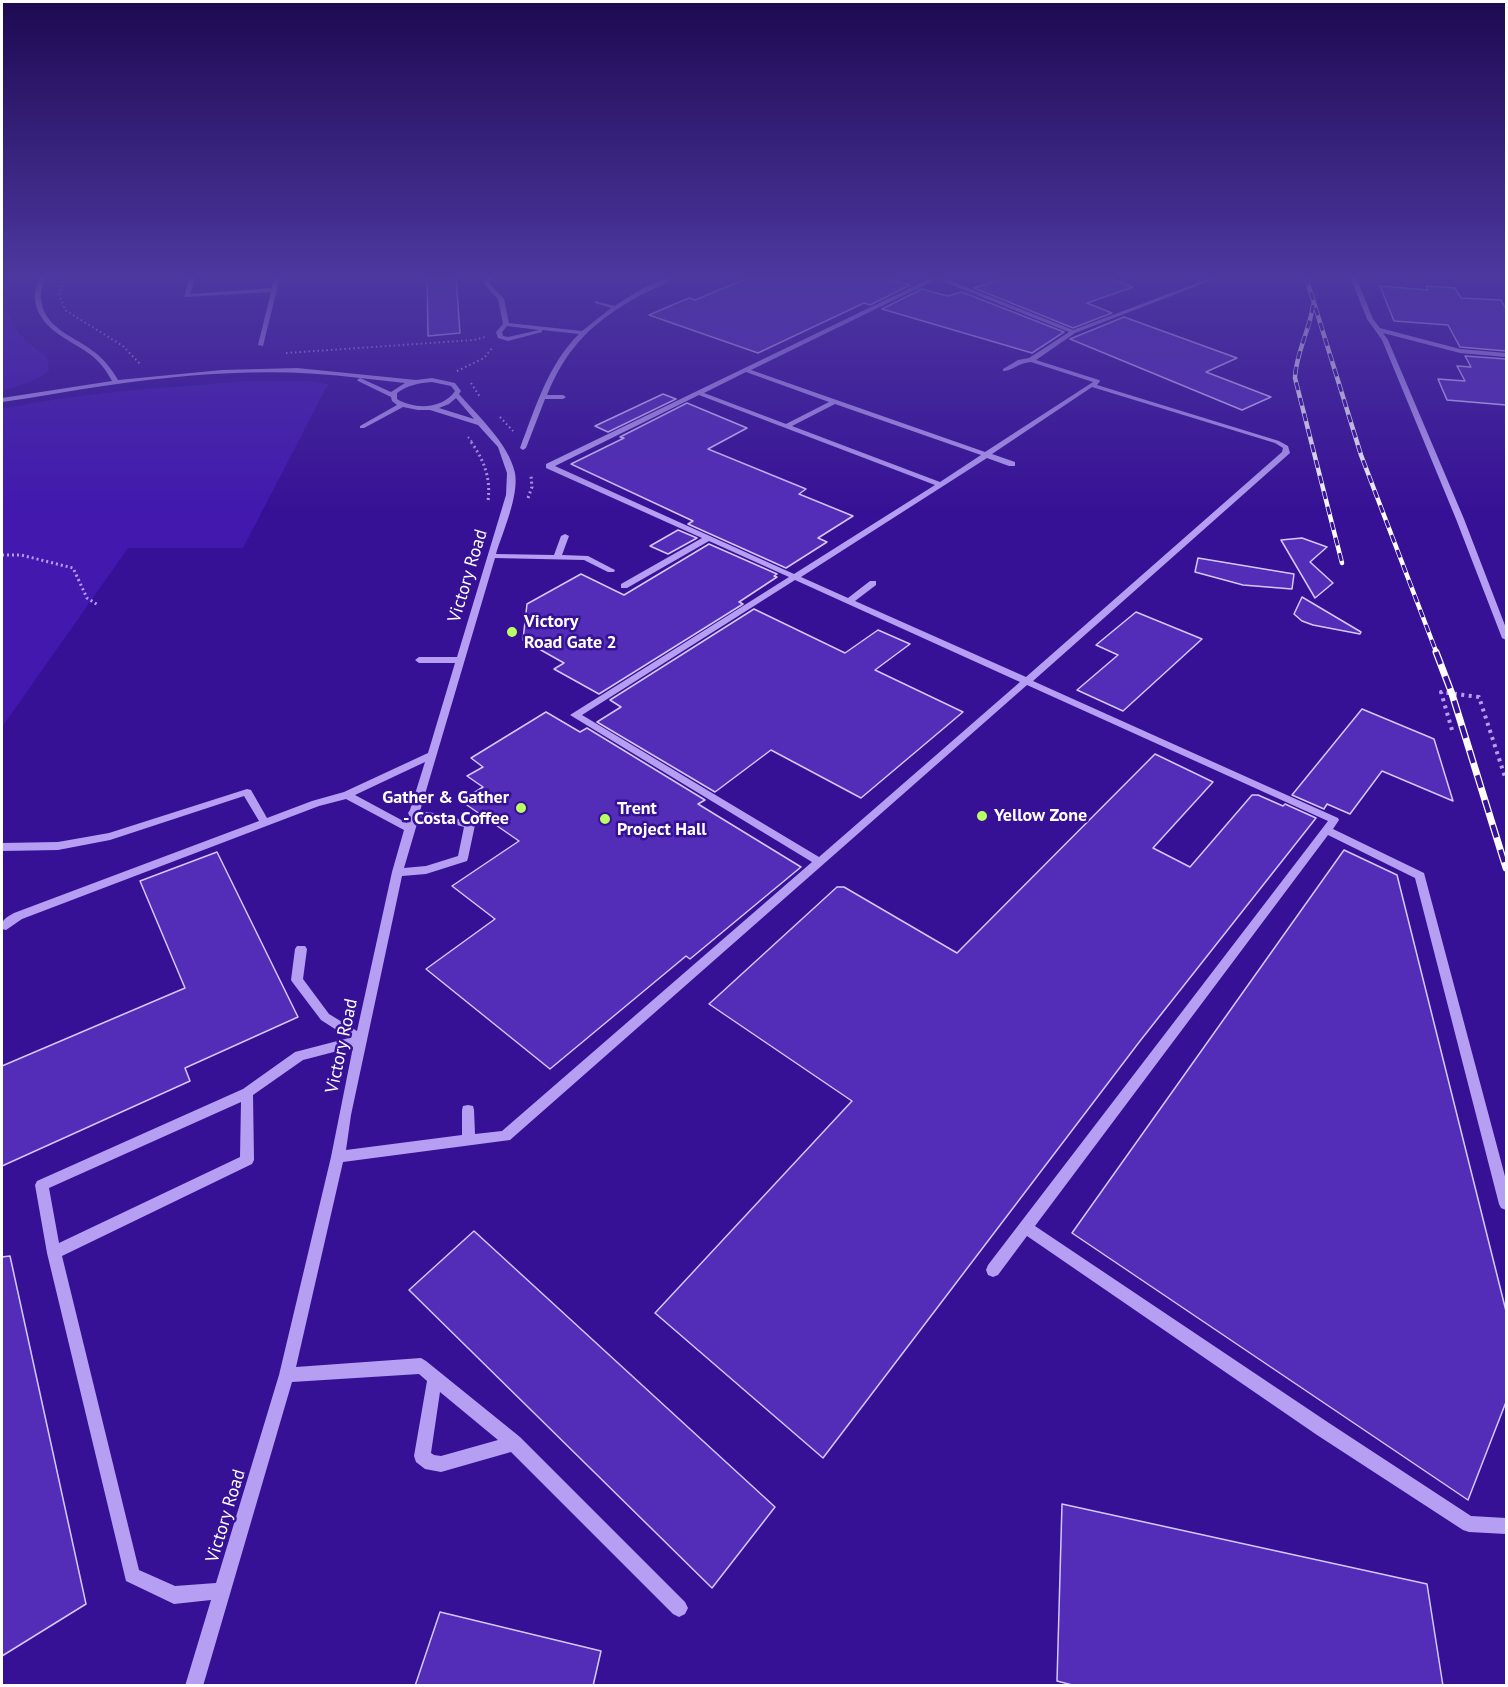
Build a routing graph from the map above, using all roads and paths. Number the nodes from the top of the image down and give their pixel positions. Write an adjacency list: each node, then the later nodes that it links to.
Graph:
1 (97, 356): 14 (street)
2 (130, 356): 9 (path)
3 (486, 356): 12 (path)
4 (566, 356): 22 (street)
5 (775, 356): 10 (street)
6 (1037, 356): 8 (street)
7 (1391, 356): 44 (street)
8 (1031, 360): 11 (street); 16 (street)
9 (145, 367)
10 (746, 370): 17 (street); 23 (street)
11 (1005, 370)
12 (452, 372)
13 (354, 377): 14 (street); 15 (street); 19 (street)
14 (115, 381): 21 (street)
15 (415, 382): 18 (street, Victory Road); 19 (street)
16 (1091, 386): 30 (street); 47 (street)
17 (699, 393): 27 (street); 34 (street)
18 (457, 395): 25 (street); 26 (street, Victory Road)
19 (393, 396): 24 (street)
20 (563, 397): 22 (street)
21 (2, 400)
22 (543, 401): 29 (street)
23 (835, 401): 27 (street); 30 (street)
24 (402, 405): 25 (street); 28 (street)
25 (428, 407): 26 (street)
26 (480, 423): 36 (street, Victory Road)
27 (787, 426): 32 (street)
28 (362, 427)
29 (523, 448)
30 (987, 454): 31 (street); 32 (street)
31 (1012, 464)
32 (941, 484): 39 (street)
33 (565, 536): 37 (street)
34 (708, 538): 39 (street); 41 (street)
35 (2, 555): 43 (path)
36 (494, 556): 37 (street); 46 (street, Victory Road)
37 (557, 557): 38 (street)
38 (611, 570)
39 (793, 576): 42 (street); 57 (street)
40 (873, 583): 42 (street)
41 (624, 586)
42 (849, 601): 47 (street)
43 (98, 605)
44 (1506, 638)
45 (419, 660): 46 (street)
46 (461, 660): 49 (street, Victory Road)
47 (1028, 681): 55 (street); 57 (street)
48 (1452, 729): 50 (path)
49 (430, 756): 51 (street); 52 (street, Victory Road)
50 (1506, 780)
51 (347, 795): 53 (street); 54 (street)
52 (413, 813): 54 (street, Victory Road); 58 (street)
53 (265, 823): 56 (street); 59 (street)
54 (410, 829): 58 (street, Victory Road)
55 (1327, 831): 66 (street); 67 (street)
56 (2, 847)
57 (820, 862): 64 (street)
58 (397, 872): 61 (street, Victory Road)
59 (6, 926)
60 (301, 949): 61 (street)
61 (362, 1040): 62 (street); 65 (street, Victory Road)
62 (247, 1093): 68 (street); 68 (street)
63 (468, 1110): 64 (street)
64 (469, 1140): 65 (street)
65 (339, 1157): 70 (street, Victory Road)
66 (1506, 1204)
67 (1026, 1227): 69 (street); 73 (street)
68 (54, 1253): 74 (street)
69 (993, 1270)
70 (287, 1375): 71 (street); 74 (street, Victory Road)
71 (435, 1378): 72 (street); 72 (street)
72 (514, 1443): 75 (street)
73 (1506, 1526)
74 (222, 1591): 76 (street, Victory Road)
75 (679, 1608)
76 (194, 1686)

